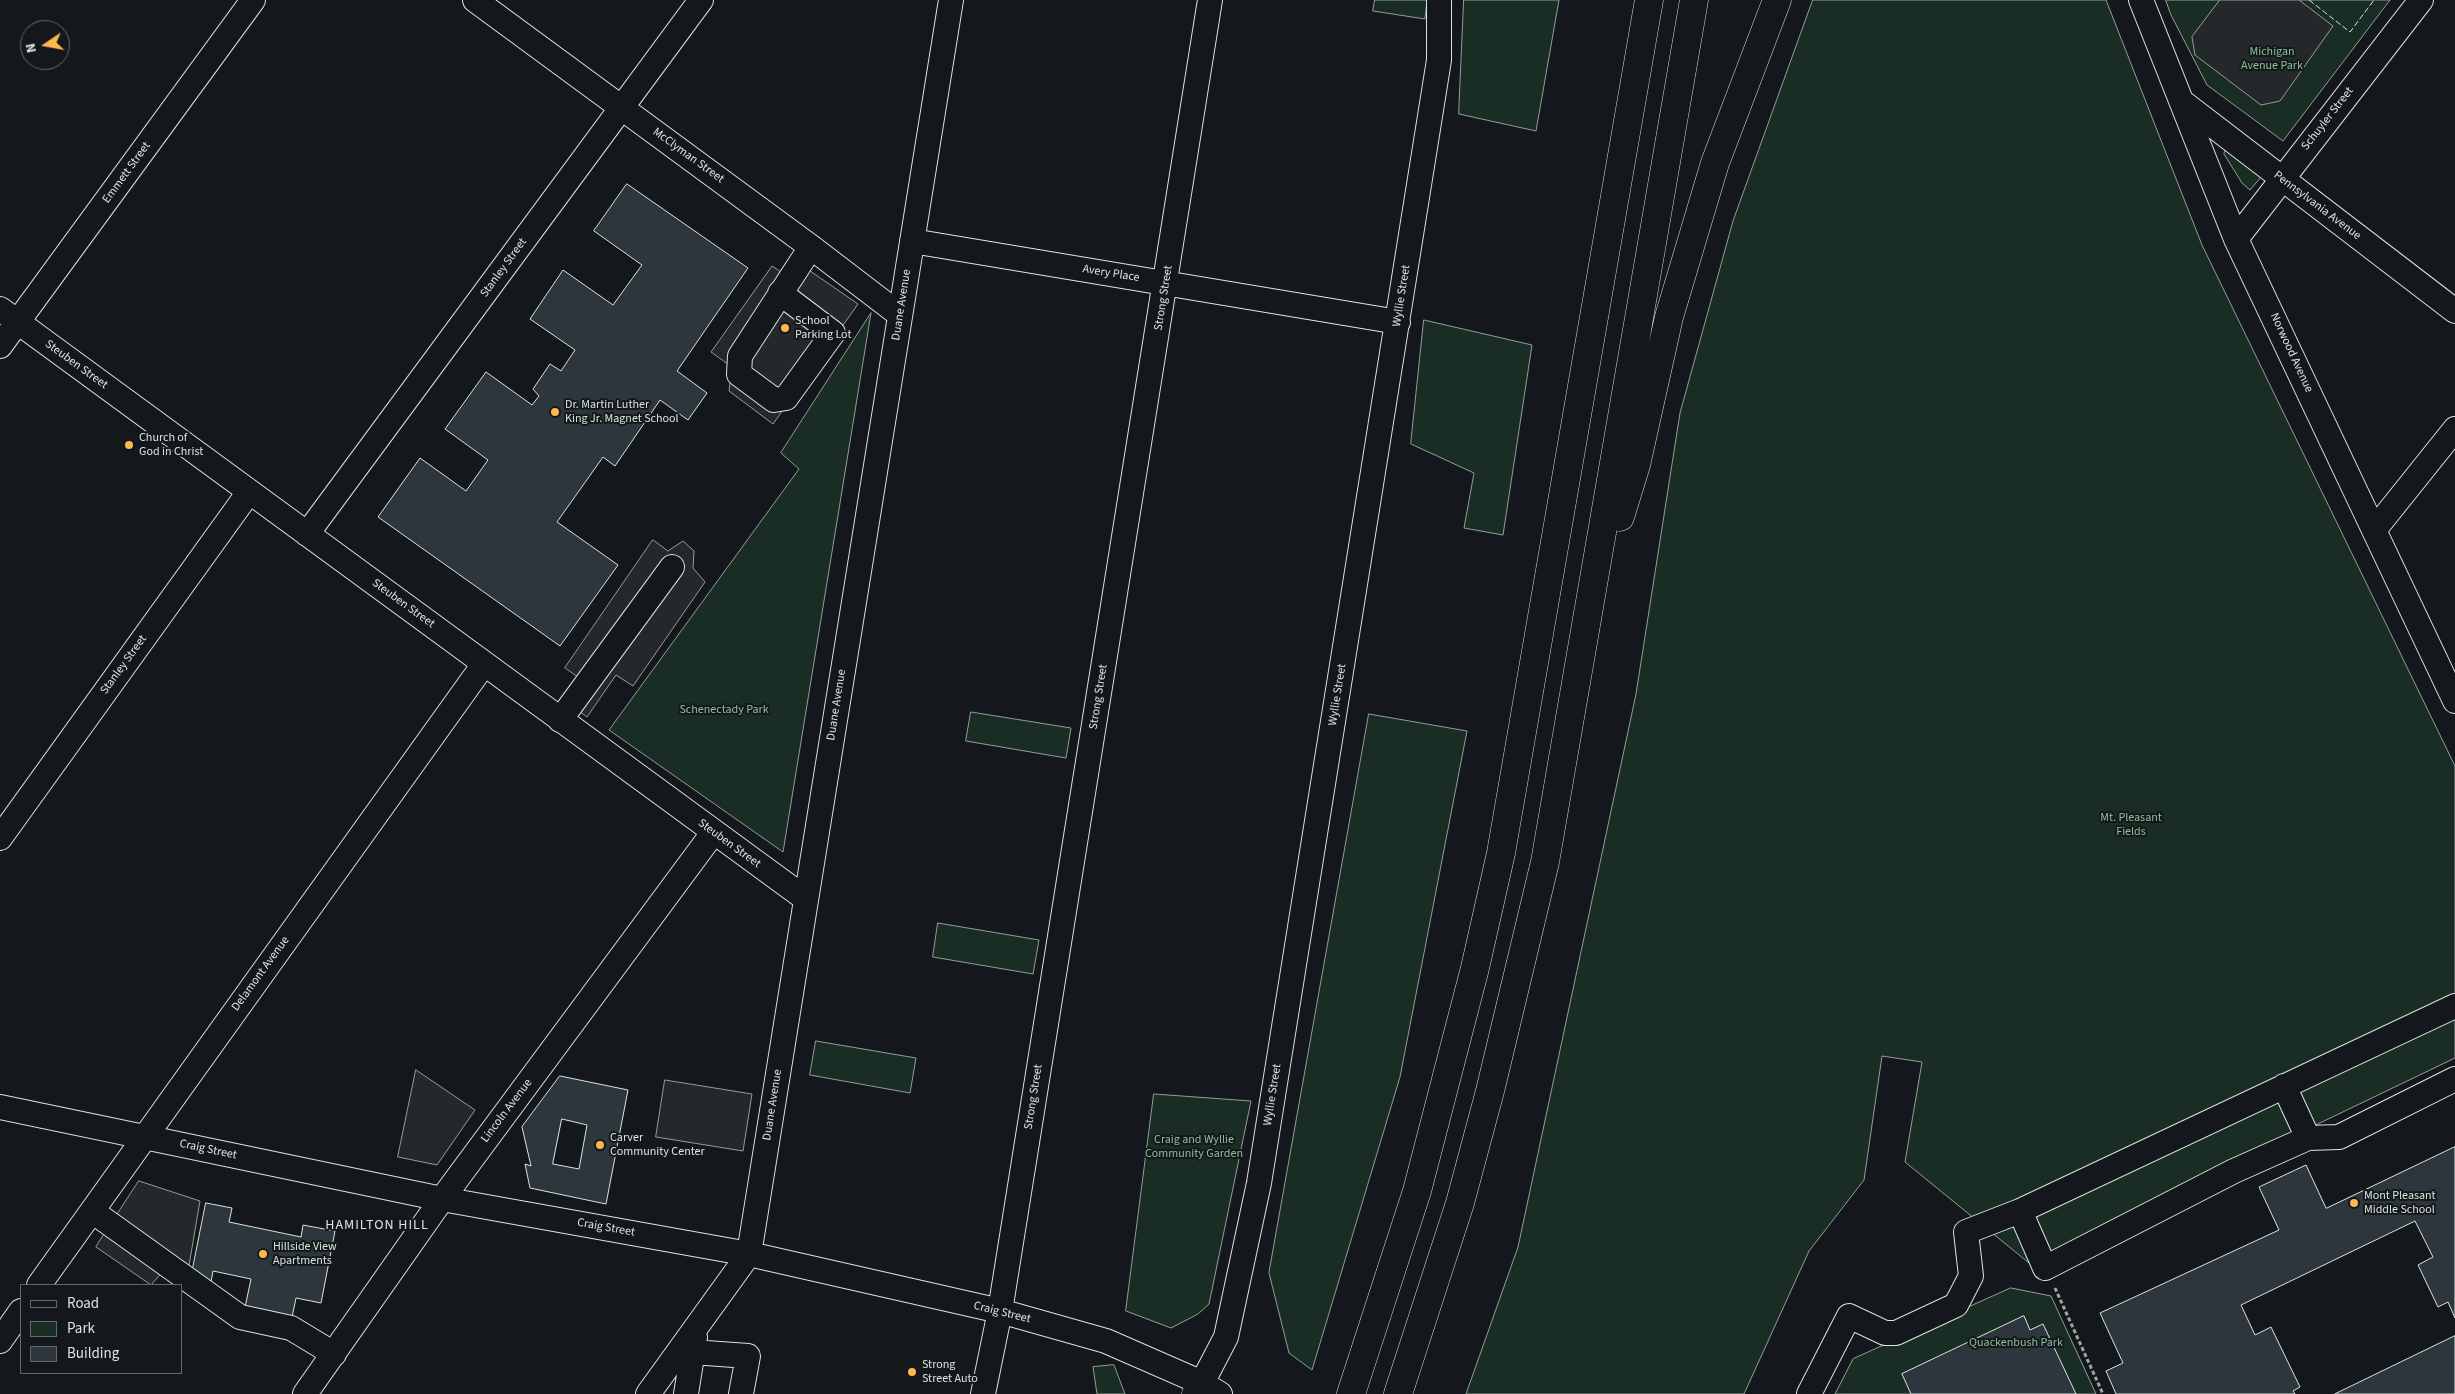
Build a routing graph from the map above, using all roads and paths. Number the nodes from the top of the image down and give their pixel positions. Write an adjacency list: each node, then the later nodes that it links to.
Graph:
1 (253, 0): 23 (street, Emmett Street)
2 (475, 0): 14 (street, McClyman Street)
3 (700, 0): 14 (street, Stanley Street)
4 (951, 0): 17 (street, Duane Avenue)
5 (1210, 0): 20 (street, Strong Street)
6 (1439, 0): 25 (street, Wyllie Street)
7 (1635, 0): 19 (highway)
8 (1649, 0): 19 (highway)
9 (1694, 0): 32 (highway)
10 (1777, 0): 32 (highway)
11 (2141, 0): 13 (street, Norwood Avenue)
12 (2421, 0): 15 (street, Schuyler Street)
13 (2180, 100): 15 (street, Pennsylvania Avenue); 16 (street, Norwood Avenue)
14 (622, 108): 18 (street, McClyman Street); 30 (street, Stanley Street)
15 (2281, 179): 16 (street, Schuyler Street); 22 (street, Pennsylvania Avenue)
16 (2236, 239): 29 (street, Norwood Avenue)
17 (912, 241): 20 (street, Avery Place); 24 (street, Duane Avenue)
18 (811, 246): 21 (street); 24 (street, McClyman Street)
19 (1604, 263): 63 (highway)
20 (1166, 283): 25 (street, Avery Place); 51 (street, Strong Street)
21 (780, 293)
22 (2455, 311)
23 (9, 315): 26 (street, Emmett Street); 28 (street, Steuben Street)
24 (900, 315): 38 (street, Duane Avenue)
25 (1398, 322): 57 (street, Wyllie Street)
26 (0, 346)
27 (2455, 429): 29 (street)
28 (249, 492): 30 (street, Steuben Street); 37 (street, Stanley Street)
29 (2374, 530): 34 (street, Norwood Avenue)
30 (307, 534): 33 (street, Steuben Street)
31 (672, 567): 35 (street)
32 (1585, 636): 64 (highway)
33 (484, 664): 35 (street, Steuben Street); 43 (street, Delamont Avenue)
34 (2455, 701)
35 (560, 720): 36 (street, Steuben Street)
36 (713, 833): 38 (street, Steuben Street); 45 (street, Lincoln Avenue)
37 (0, 838)
38 (806, 899): 48 (street, Duane Avenue)
39 (2455, 1006): 41 (street)
40 (2455, 1079): 44 (street)
41 (2284, 1086): 44 (street); 47 (street)
42 (0, 1107): 43 (street, Craig Street)
43 (144, 1137): 45 (street, Craig Street); 46 (street, Delamont Avenue)
44 (2308, 1138): 49 (street)
45 (442, 1199): 48 (street, Craig Street); 56 (street, Lincoln Avenue)
46 (92, 1211): 50 (street, Delamont Avenue); 56 (street)
47 (2020, 1211): 49 (street); 65 (street)
48 (749, 1254): 51 (street, Craig Street); 53 (street, Duane Avenue)
49 (2046, 1268): 66 (path)
50 (40, 1284)
51 (1000, 1311): 57 (street, Craig Street); 62 (street, Strong Street)
52 (20, 1312): 54 (street)
53 (697, 1325): 55 (street, Duane Avenue); 59 (street)
54 (0, 1341)
55 (692, 1352): 60 (street, Duane Avenue); 61 (street)
56 (334, 1354): 58 (street, Lincoln Avenue)
57 (1206, 1390)
58 (306, 1394)
59 (648, 1394)
60 (686, 1394)
61 (741, 1394)
62 (983, 1394)
63 (1351, 1394)
64 (1398, 1394)
65 (1809, 1394)
66 (2103, 1394)

